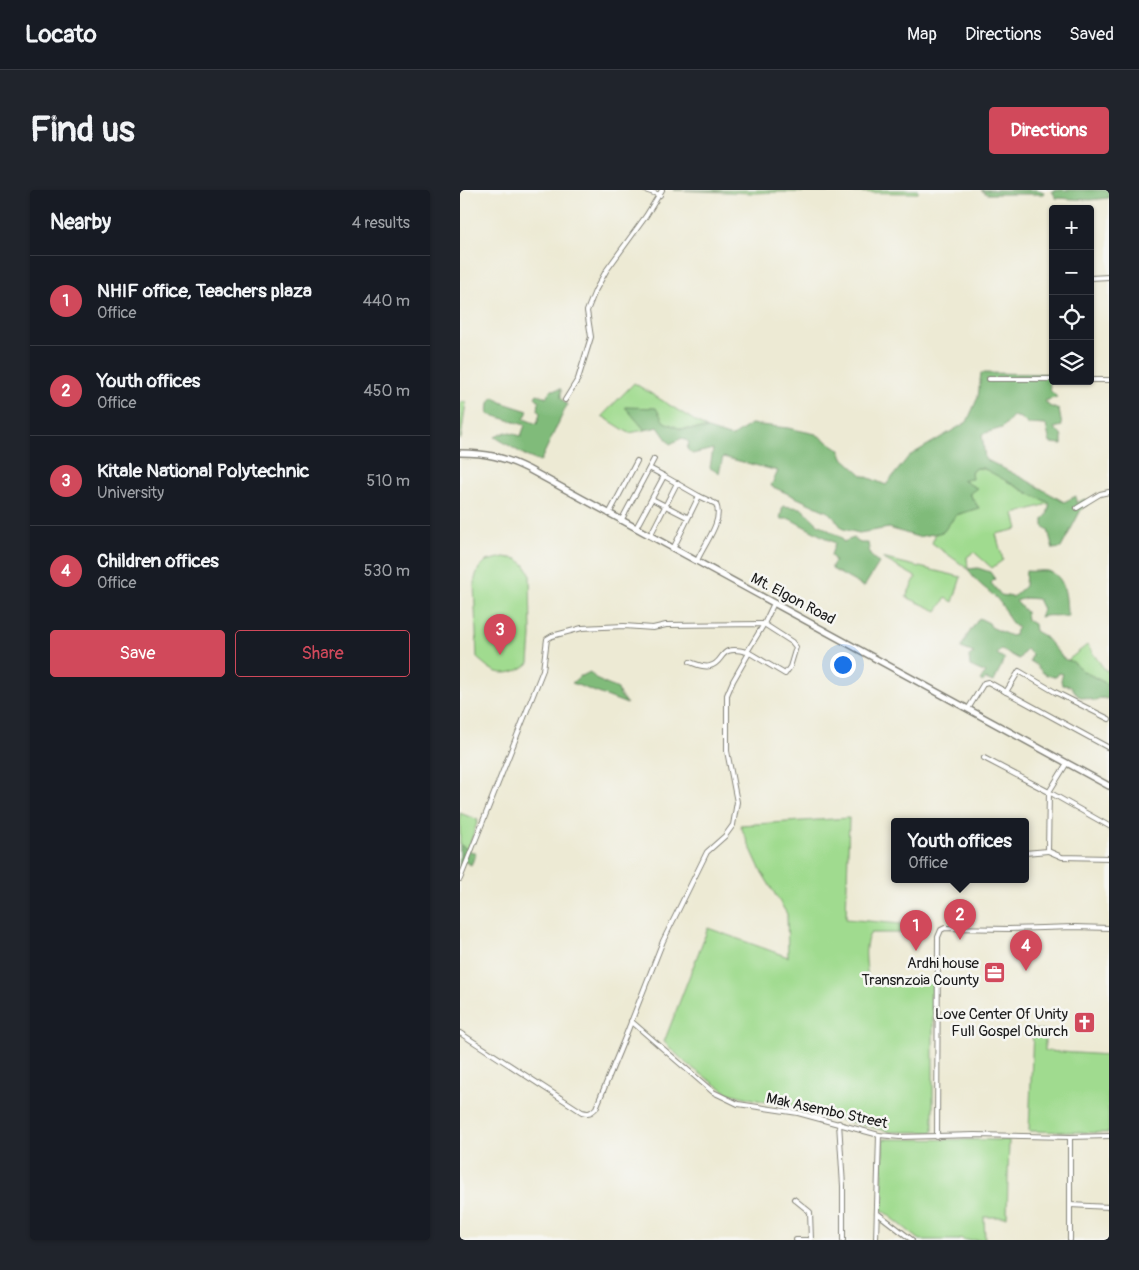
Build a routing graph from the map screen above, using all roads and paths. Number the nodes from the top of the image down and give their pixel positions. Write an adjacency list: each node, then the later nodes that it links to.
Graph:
1 (646, 190): 2 (street)
2 (661, 192): 9 (street)
3 (1109, 277): 4 (street)
4 (1094, 278)
5 (989, 379): 6 (street)
6 (1049, 379)
7 (1094, 380): 8 (street)
8 (1109, 380)
9 (565, 400)
10 (460, 453): 21 (street, Mt. Elgon Road)
11 (654, 460): 13 (street)
12 (637, 461): 21 (street)
13 (651, 469): 14 (street); 23 (street)
14 (664, 476): 15 (street); 18 (street)
15 (677, 483): 17 (street); 19 (street)
16 (1109, 492): 20 (street)
17 (699, 496): 22 (street); 27 (street)
18 (652, 499): 19 (street); 24 (street)
19 (665, 506): 22 (street); 25 (street)
20 (1077, 508)
21 (609, 514): 23 (street, Mt. Elgon Road)
22 (688, 517): 26 (street)
23 (621, 521): 24 (street, Mt. Elgon Road)
24 (636, 528): 25 (street, Mt. Elgon Road)
25 (650, 536): 26 (street, Mt. Elgon Road)
26 (673, 549): 27 (street, Mt. Elgon Road)
27 (697, 561): 28 (street, Mt. Elgon Road)
28 (774, 603): 29 (street); 33 (street, Mt. Elgon Road)
29 (764, 624): 30 (street); 30 (street); 44 (street)
30 (748, 652): 31 (street); 46 (street)
31 (690, 662)
32 (1006, 692): 33 (street); 34 (street); 35 (street)
33 (968, 709): 37 (street, Mt. Elgon Road)
34 (1109, 719)
35 (1109, 748)
36 (984, 758): 39 (street)
37 (1067, 763): 38 (street, Mt. Elgon Road); 39 (street)
38 (1109, 786)
39 (1050, 792): 40 (street); 41 (street)
40 (1109, 826)
41 (1048, 851): 42 (street); 43 (street)
42 (1029, 853)
43 (1109, 858)
44 (460, 879)
45 (1109, 928): 51 (street)
46 (631, 1021): 47 (street); 48 (street, Mak Asembo Street)
47 (460, 1033)
48 (839, 1124): 49 (street, Mak Asembo Street); 59 (street)
49 (879, 1135): 51 (street, Mak Asembo Street); 56 (street)
50 (1109, 1136): 52 (street, Mak Asembo Street)
51 (937, 1137): 52 (street, Mak Asembo Street)
52 (1070, 1137): 54 (street)
53 (794, 1198): 58 (street)
54 (1070, 1206): 55 (street); 62 (street)
55 (1109, 1207)
56 (877, 1212): 60 (street); 61 (street)
57 (796, 1240): 58 (street)
58 (810, 1240)
59 (843, 1240)
60 (876, 1240)
61 (912, 1240)
62 (1070, 1240)

